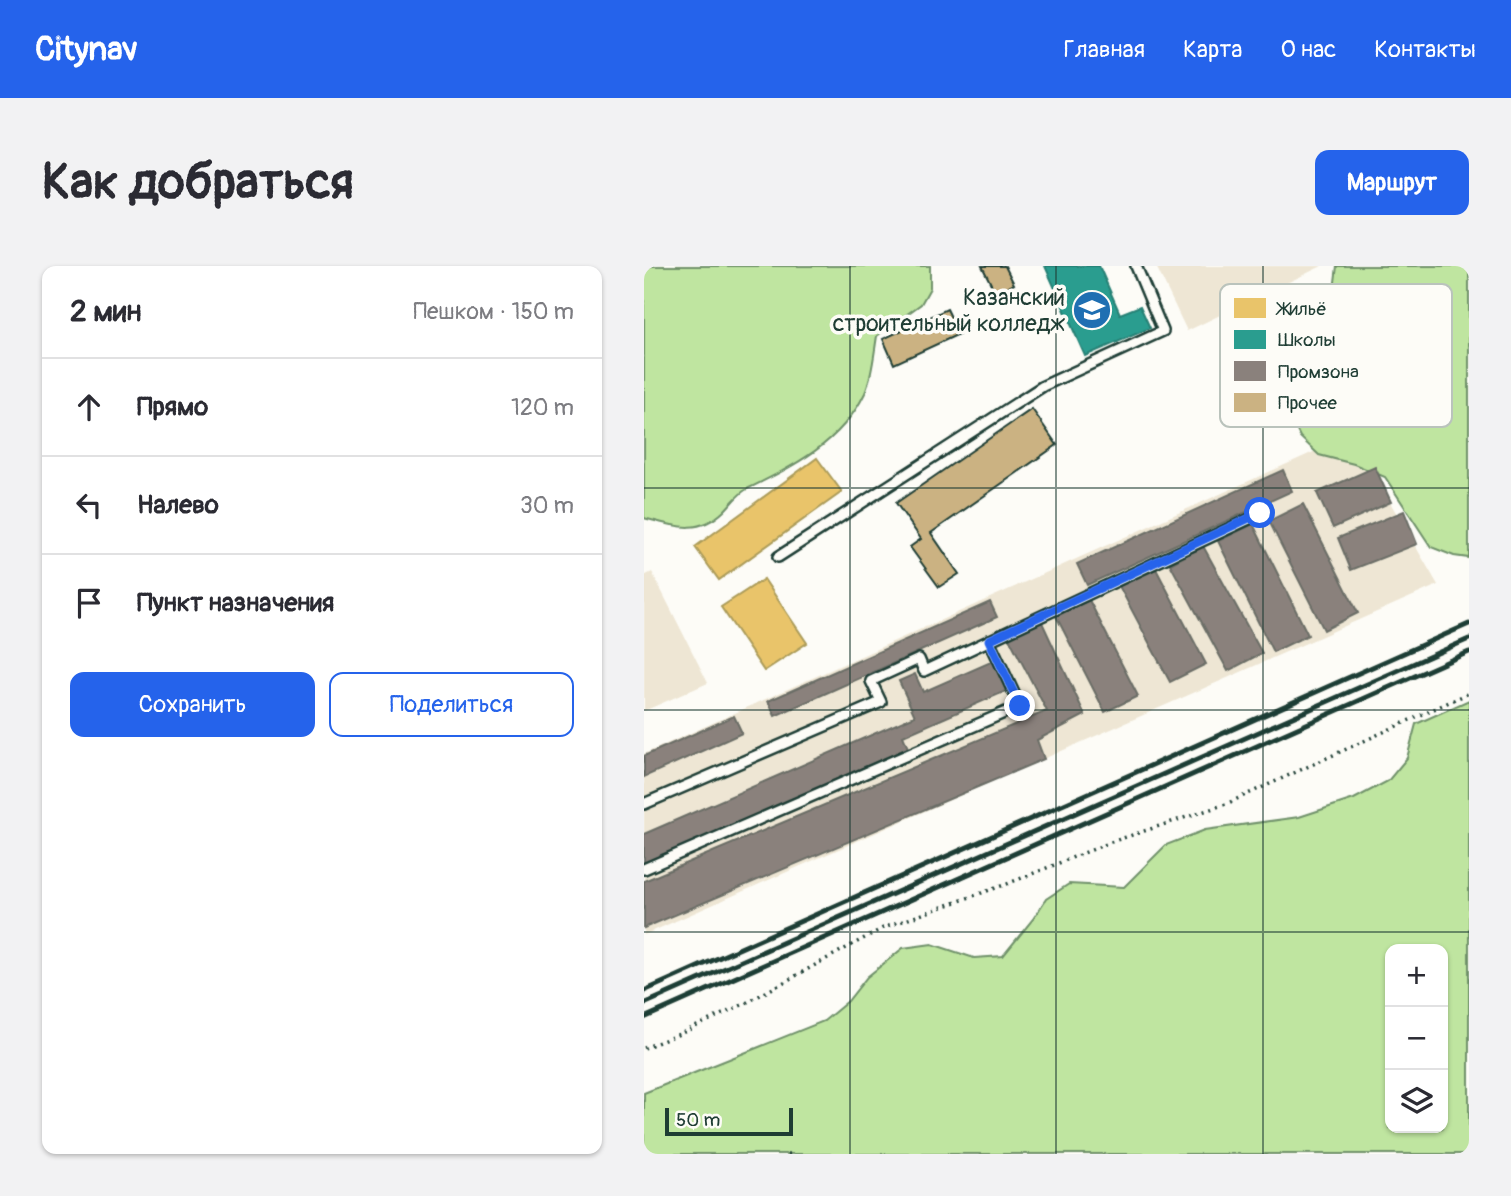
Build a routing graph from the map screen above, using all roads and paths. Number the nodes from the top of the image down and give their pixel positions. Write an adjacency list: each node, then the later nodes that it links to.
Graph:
1 (1136, 266): 3 (lane)
2 (1260, 513): 4 (lane)
3 (778, 557)
4 (989, 640): 6 (lane); 7 (lane)
5 (1469, 693): 8 (path)
6 (644, 804)
7 (644, 869)
8 (644, 1048)
9 (789, 1154): 10 (path)
10 (794, 1154)

